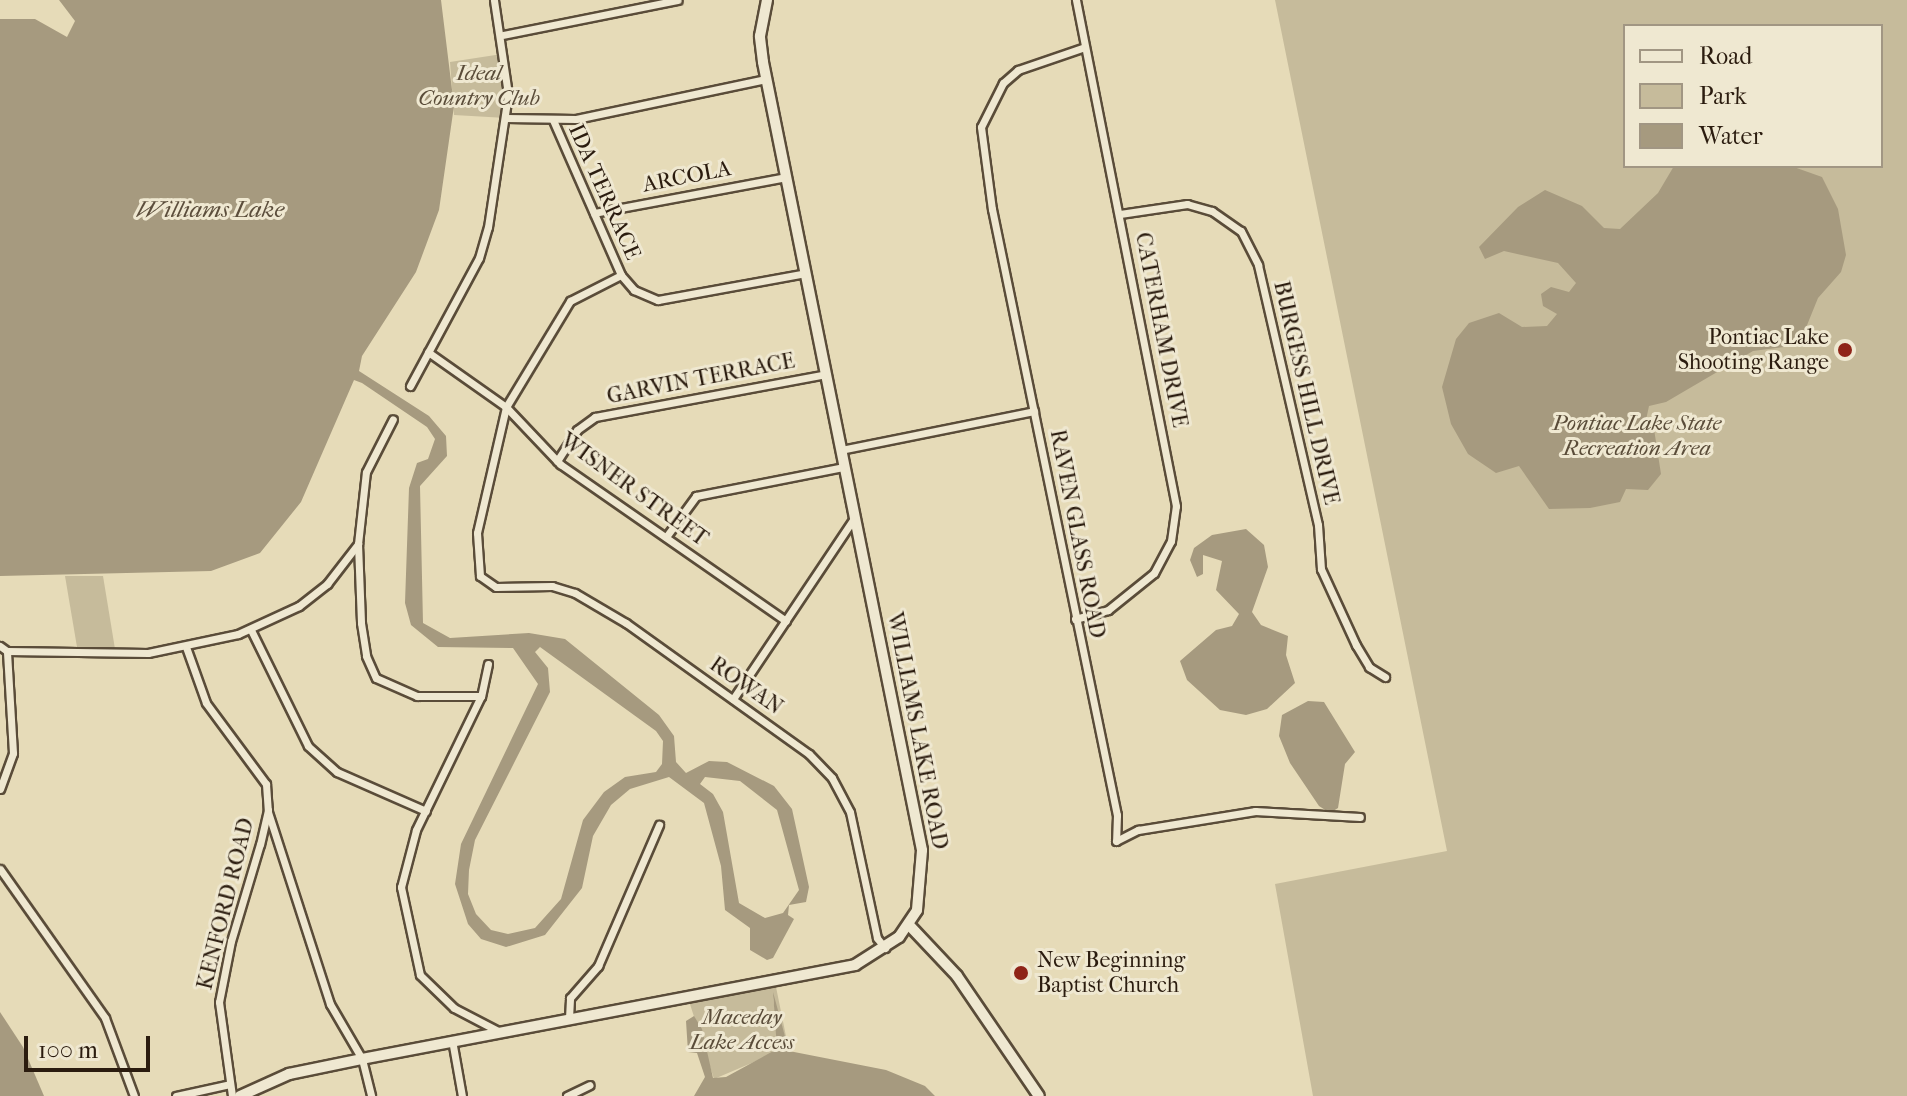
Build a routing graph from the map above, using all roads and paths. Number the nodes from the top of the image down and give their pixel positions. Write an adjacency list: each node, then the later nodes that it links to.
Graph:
1 (494, 0): 5 (street)
2 (678, 0): 5 (street)
3 (767, 0): 7 (main road, WILLIAMS LAKE ROAD)
4 (1076, 0): 6 (street, CATERHAM DRIVE)
5 (503, 35): 8 (street)
6 (1085, 47): 12 (street, CATERHAM DRIVE); 19 (street, RAVEN GLASS ROAD)
7 (766, 79): 9 (street); 10 (main road, WILLIAMS LAKE ROAD)
8 (506, 118): 9 (street); 15 (street)
9 (553, 120): 11 (street, IDA TERRACE)
10 (786, 177): 11 (street, ARCOLA); 13 (main road, WILLIAMS LAKE ROAD)
11 (594, 213): 14 (street, IDA TERRACE)
12 (1120, 214): 27 (street, CATERHAM DRIVE); 33 (street, BURGESS HILL DRIVE)
13 (806, 273): 14 (street, IDA TERRACE); 16 (main road, WILLIAMS LAKE ROAD)
14 (621, 275): 18 (street)
15 (428, 352): 17 (street); 18 (street, WISNER STREET)
16 (826, 374): 21 (main road, WILLIAMS LAKE ROAD); 22 (street, GARVIN TERRACE)
17 (410, 386)
18 (506, 407): 22 (street, WISNER STREET); 35 (street, ROWAN)
19 (1034, 411): 21 (street); 27 (street, RAVEN GLASS ROAD)
20 (393, 419): 26 (street)
21 (841, 450): 23 (main road, WILLIAMS LAKE ROAD)
22 (557, 461): 25 (street, WISNER STREET)
23 (844, 467): 24 (main road, WILLIAMS LAKE ROAD); 25 (street)
24 (854, 518): 28 (street); 42 (main road, WILLIAMS LAKE ROAD)
25 (666, 537): 28 (street, WISNER STREET)
26 (358, 544): 29 (street); 34 (street)
27 (1075, 619): 39 (street, RAVEN GLASS ROAD)
28 (786, 621): 35 (street)
29 (251, 630): 30 (street); 38 (street)
30 (186, 647): 31 (street); 37 (street, KENFORD ROAD)
31 (4, 648): 36 (street)
32 (488, 664): 34 (street)
33 (1385, 677)
34 (481, 696): 38 (street)
35 (733, 699): 43 (street, ROWAN)
36 (0, 789)
37 (268, 810): 47 (street); 48 (street, KENFORD ROAD)
38 (426, 811): 45 (street)
39 (1360, 817)
40 (659, 825): 44 (street)
41 (0, 869): 50 (street)
42 (909, 925): 43 (main road, WILLIAMS LAKE ROAD); 57 (main road)
43 (885, 948): 44 (main road, WILLIAMS LAKE ROAD)
44 (569, 1018): 45 (main road, WILLIAMS LAKE ROAD)
45 (498, 1031): 46 (main road, WILLIAMS LAKE ROAD)
46 (452, 1040): 47 (main road, WILLIAMS LAKE ROAD); 55 (street)
47 (362, 1059): 53 (main road, WILLIAMS LAKE ROAD); 54 (street)
48 (230, 1084): 51 (street); 52 (street, KENFORD ROAD)
49 (590, 1085): 56 (street)
50 (134, 1096)
51 (176, 1096)
52 (232, 1096)
53 (240, 1096)
54 (371, 1096)
55 (462, 1096)
56 (567, 1096)
57 (1039, 1096)

